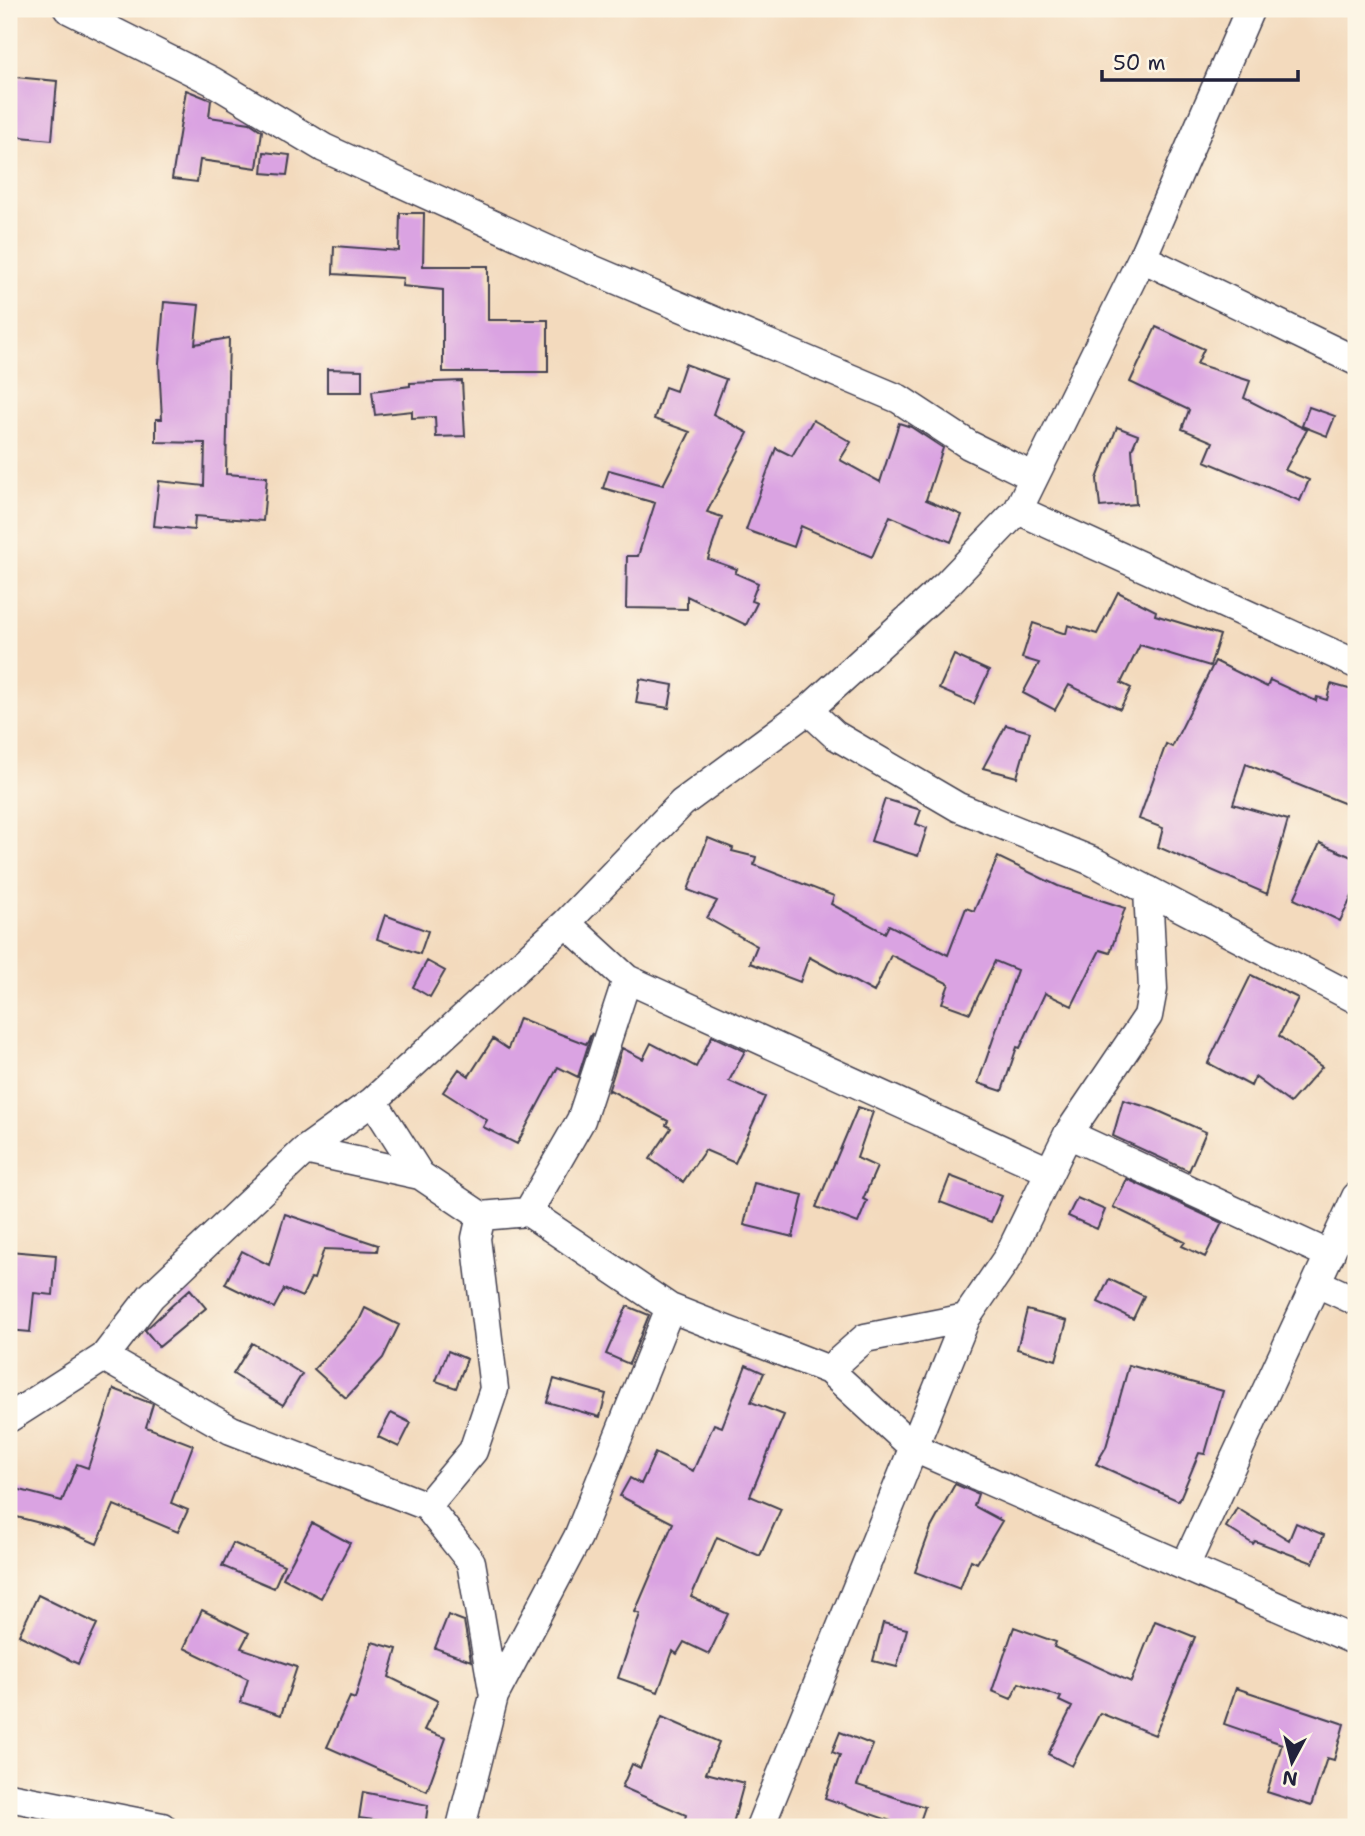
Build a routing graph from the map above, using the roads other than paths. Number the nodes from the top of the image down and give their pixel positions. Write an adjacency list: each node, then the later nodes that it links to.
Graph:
1 (68, 9): 5 (street)
2 (1250, 9): 3 (street)
3 (1142, 258): 4 (street); 5 (street)
4 (1356, 361)
5 (1034, 477): 6 (street)
6 (1018, 510): 7 (street); 8 (street)
7 (1356, 664)
8 (808, 710): 9 (street); 10 (street)
9 (1148, 890): 12 (street); 14 (street)
10 (566, 923): 11 (street); 13 (street)
11 (627, 979): 16 (street); 19 (street)
12 (1356, 999)
13 (373, 1101): 15 (street); 17 (street)
14 (1068, 1134): 16 (street); 21 (street)
15 (305, 1150): 17 (street); 26 (street)
16 (1049, 1171): 25 (street)
17 (420, 1175): 20 (street)
18 (1356, 1197): 21 (street)
19 (528, 1212): 20 (street); 24 (street)
20 (481, 1216): 30 (street)
21 (1329, 1255): 22 (street)
22 (1317, 1283): 23 (street); 31 (street)
23 (1356, 1301)
24 (670, 1308): 27 (street); 33 (street)
25 (966, 1318): 27 (street); 29 (street)
26 (104, 1357): 28 (street); 30 (street)
27 (829, 1370): 29 (street)
28 (9, 1418)
29 (914, 1447): 31 (street); 38 (street)
30 (427, 1506): 33 (street)
31 (1185, 1566): 32 (street)
32 (1356, 1641)
33 (494, 1696): 37 (street)
34 (9, 1797): 35 (street)
35 (121, 1823): 36 (street)
36 (162, 1827)
37 (461, 1827)
38 (760, 1827)

